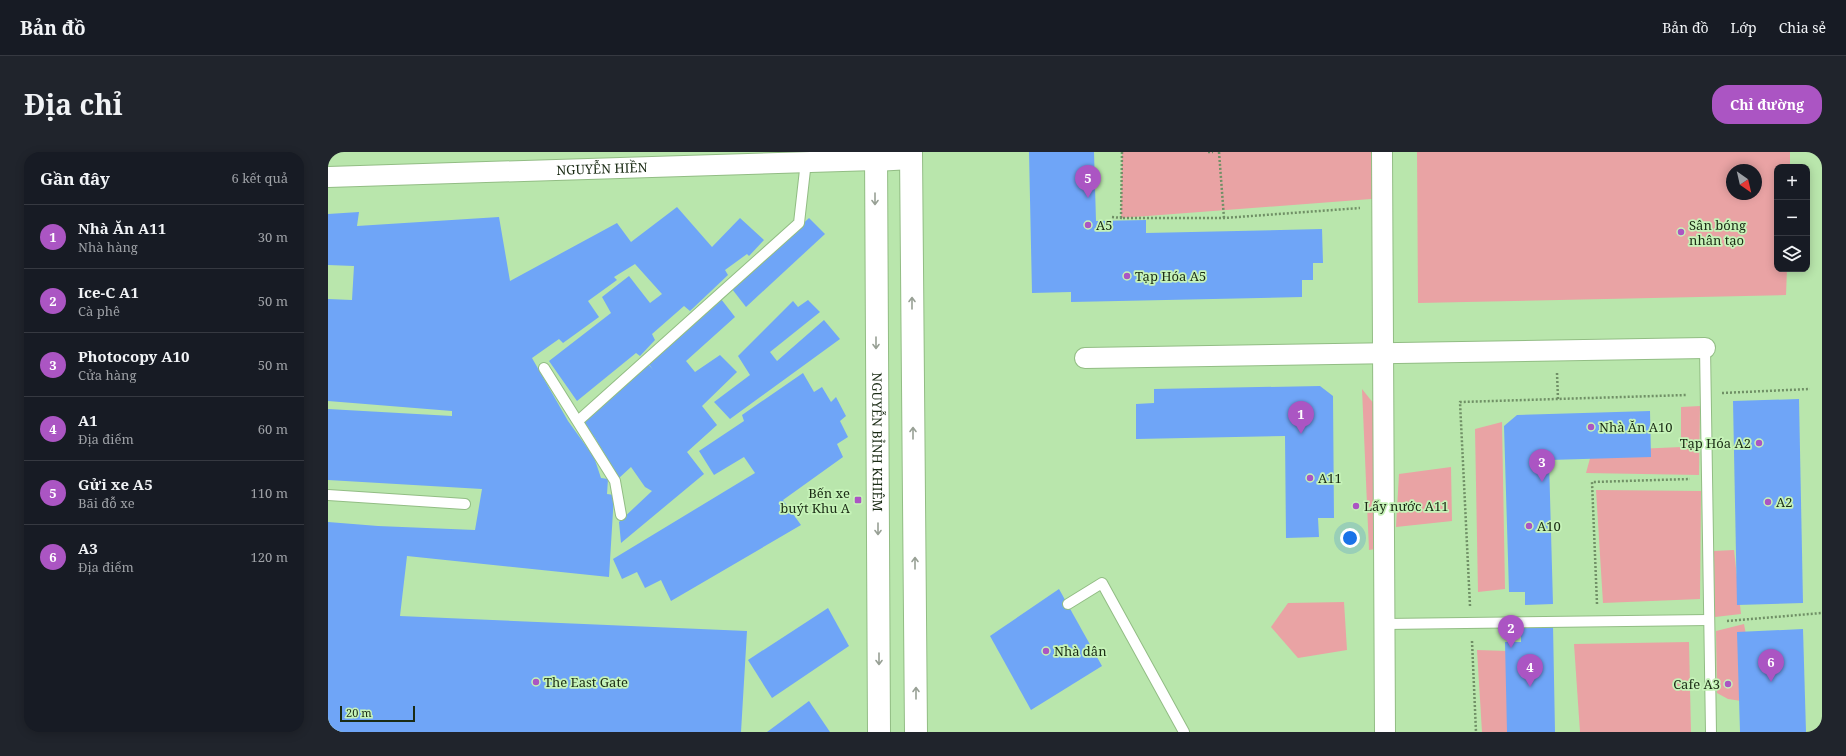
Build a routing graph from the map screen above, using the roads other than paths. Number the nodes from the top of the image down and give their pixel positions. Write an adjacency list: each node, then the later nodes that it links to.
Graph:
1 (1382, 152): 7 (street)
2 (911, 155): 3 (street); 18 (street, one-way to 2)
3 (875, 156): 4 (street, NGUYỄN HIỀN); 17 (street, NGUYỄN BỈNH KHIÊM, one-way to 17)
4 (806, 162): 5 (street, NGUYỄN HIỀN); 10 (lane)
5 (328, 177)
6 (1705, 348): 7 (street); 15 (lane)
7 (1383, 354): 8 (street); 16 (street)
8 (1085, 358)
9 (544, 368): 10 (lane)
10 (578, 422): 13 (lane)
11 (328, 495): 12 (lane)
12 (465, 504)
13 (621, 515)
14 (1068, 604): 19 (lane)
15 (1709, 621): 16 (lane); 21 (lane)
16 (1385, 624): 20 (street)
17 (879, 732)
18 (916, 732)
19 (1184, 732)
20 (1385, 732)
21 (1711, 732)

